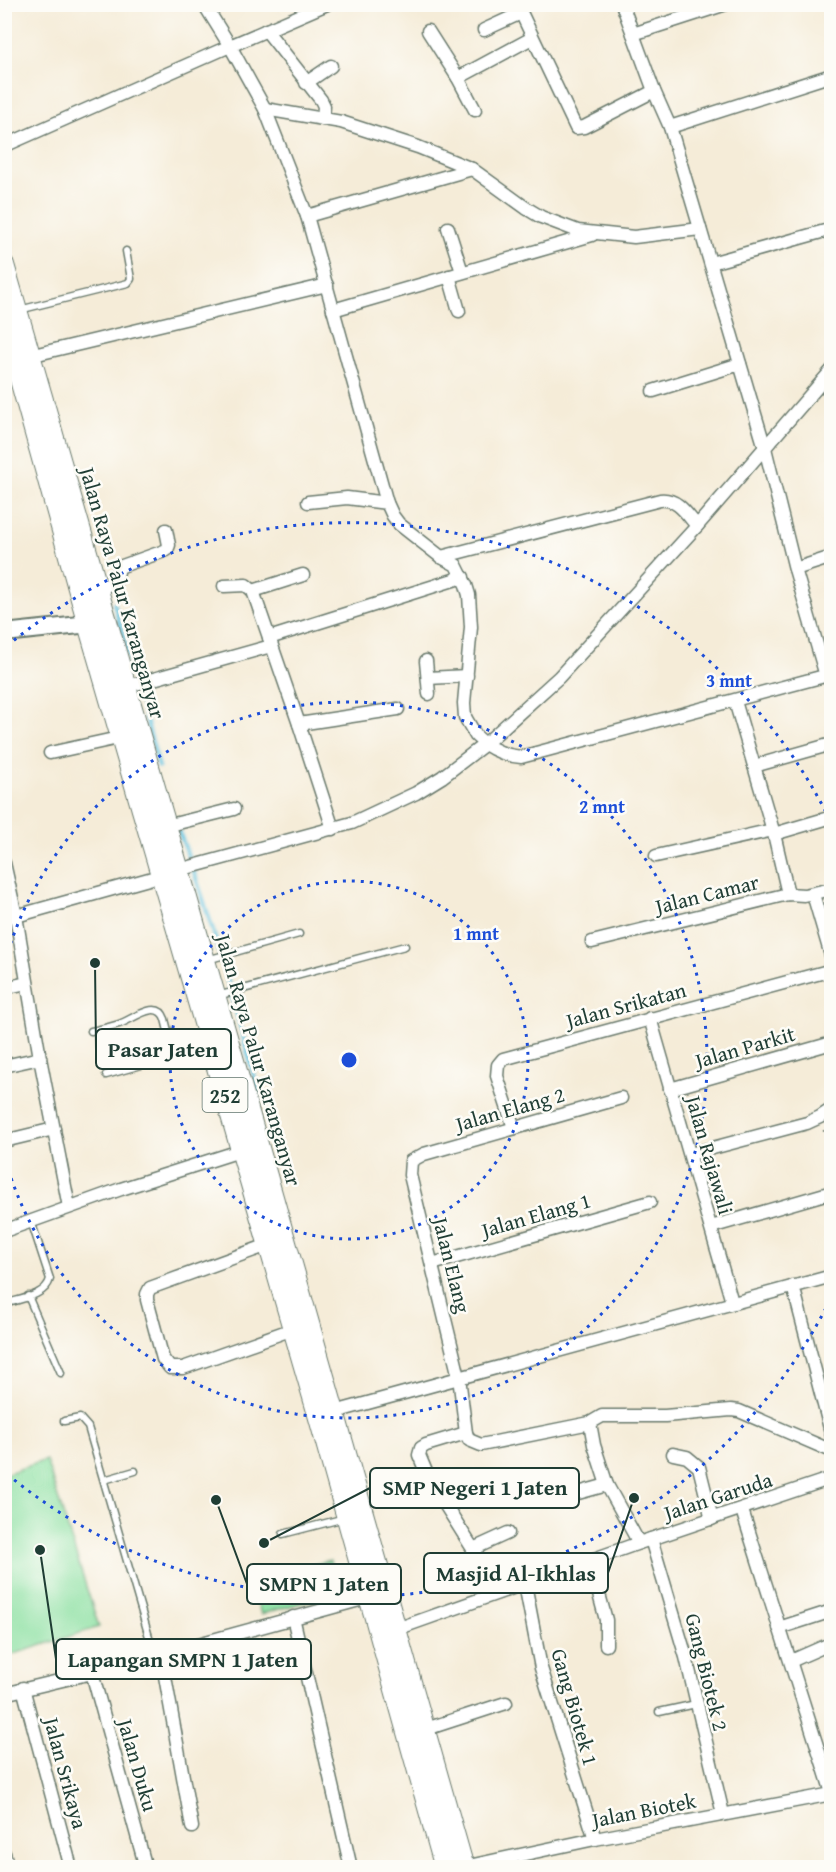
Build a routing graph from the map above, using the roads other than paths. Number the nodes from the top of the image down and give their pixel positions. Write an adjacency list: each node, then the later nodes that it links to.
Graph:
1 (204, 4): 11 (street)
2 (327, 4): 6 (street)
3 (622, 4): 9 (street)
4 (726, 4): 9 (street)
5 (519, 9): 7 (street); 10 (street)
6 (266, 30): 11 (street); 15 (street)
7 (484, 30)
8 (428, 31): 14 (street)
9 (633, 34): 16 (street)
10 (532, 38): 14 (street); 16 (street)
11 (230, 46): 17 (street); 21 (street)
12 (330, 66): 15 (street)
13 (831, 75): 20 (street)
14 (458, 78): 18 (street)
15 (306, 83): 19 (street)
16 (654, 91): 20 (street)
17 (265, 109): 19 (street); 23 (street)
18 (475, 110)
19 (323, 119): 22 (street)
20 (670, 127): 25 (street)
21 (4, 146)
22 (472, 169): 23 (street); 27 (street)
23 (307, 216): 33 (street)
24 (447, 228): 31 (street)
25 (700, 229): 27 (street); 29 (street)
26 (831, 229): 29 (street)
27 (596, 234): 31 (street)
28 (126, 251): 36 (lane)
29 (711, 263): 38 (street)
30 (4, 266): 36 (main road, Jalan Raya Palur Karanganyar / 252)
31 (462, 272): 32 (street)
32 (449, 276): 34 (street); 35 (street)
33 (327, 285): 34 (street); 37 (street)
34 (333, 310): 43 (street)
35 (459, 311)
36 (16, 314): 37 (main road, Jalan Raya Palur Karanganyar / 252)
37 (29, 356): 52 (main road, Jalan Raya Palur Karanganyar / 252); 54 (main road, Jalan Raya Palur Karanganyar / 252)
38 (740, 364): 40 (street); 41 (street)
39 (831, 370): 41 (street)
40 (653, 391)
41 (765, 448): 44 (street); 48 (street)
42 (308, 502): 43 (street)
43 (387, 503): 46 (street)
44 (697, 526): 46 (street); 67 (street)
45 (166, 530): 52 (street)
46 (441, 557): 50 (street)
47 (831, 557): 48 (street)
48 (795, 569): 58 (street)
49 (303, 575): 53 (street)
50 (463, 577): 56 (street); 59 (street)
51 (224, 586): 53 (street)
52 (98, 590): 54 (main road, Jalan Raya Palur Karanganyar / 252)
53 (253, 591): 56 (street)
54 (98, 623): 55 (main road); 61 (main road, Jalan Raya Palur Karanganyar / 252); 66 (main road, Jalan Raya Palur Karanganyar / 252)
55 (4, 633)
56 (270, 642): 61 (street); 65 (street)
57 (426, 661): 60 (street)
58 (829, 675): 63 (street)
59 (467, 676): 60 (street); 67 (street)
60 (428, 678): 62 (street)
61 (134, 685): 73 (main road, Jalan Raya Palur Karanganyar / 252)
62 (429, 694)
63 (735, 701): 67 (street); 70 (street)
64 (399, 709): 65 (street)
65 (299, 724): 74 (street)
66 (123, 738): 69 (street); 73 (main road, Jalan Raya Palur Karanganyar / 252)
67 (485, 744): 74 (street)
68 (831, 744): 70 (street)
69 (50, 753)
70 (754, 766): 75 (street)
71 (234, 809): 73 (street)
72 (831, 817): 75 (street)
73 (167, 826): 78 (main road, Jalan Raya Palur Karanganyar / 252)
74 (333, 829): 78 (street)
75 (773, 832): 76 (street); 80 (street)
76 (656, 856)
77 (4, 862): 82 (street)
78 (182, 870): 82 (street); 86 (main road, Jalan Raya Palur Karanganyar / 252); 94 (main road, Jalan Raya Palur Karanganyar / 252)
79 (831, 889): 81 (street, Jalan Camar)
80 (788, 894): 81 (street, Jalan Camar); 84 (street, Jalan Camar)
81 (813, 894): 87 (street)
82 (10, 916): 89 (street)
83 (299, 934): 86 (lane)
84 (592, 942)
85 (405, 946): 91 (lane)
86 (215, 957): 91 (main road, Jalan Raya Palur Karanganyar / 252)
87 (831, 959)
88 (831, 970): 92 (street, Jalan Srikatan)
89 (27, 983): 90 (street); 97 (street)
90 (4, 988)
91 (222, 995): 94 (main road, Jalan Raya Palur Karanganyar / 252)
92 (650, 1018): 100 (street, Jalan Rajawali); 103 (street, Jalan Srikatan)
93 (91, 1031): 96 (lane)
94 (220, 1042): 96 (lane); 106 (main road, Jalan Raya Palur Karanganyar / 252)
95 (831, 1043): 100 (street, Jalan Parkit)
96 (174, 1055): 99 (lane)
97 (40, 1058): 98 (street); 104 (street)
98 (4, 1066)
99 (106, 1075)
100 (670, 1089): 107 (street, Jalan Rajawali)
101 (621, 1098): 103 (street, Jalan Elang 2)
102 (831, 1109): 107 (street)
103 (513, 1128): 108 (street, Jalan Elang 2)
104 (54, 1129): 105 (street); 111 (street)
105 (4, 1141)
106 (249, 1148): 111 (street); 115 (main road, Jalan Raya Palur Karanganyar / 252); 125 (main road, Jalan Raya Palur Karanganyar / 252)
107 (690, 1154): 113 (street, Jalan Rajawali)
108 (411, 1161): 116 (street, Jalan Elang)
109 (831, 1192): 113 (street)
110 (650, 1202): 116 (street, Jalan Elang 1)
111 (69, 1207): 112 (street)
112 (30, 1221): 114 (street); 119 (lane)
113 (711, 1227): 120 (street, Jalan Rajawali)
114 (4, 1231)
115 (268, 1245): 122 (main road, Jalan Raya Palur Karanganyar / 252); 122 (street)
116 (432, 1264): 124 (street, Jalan Elang)
117 (831, 1276): 118 (street)
118 (793, 1286): 120 (street); 129 (street)
119 (28, 1296): 121 (lane); 123 (lane)
120 (732, 1302): 124 (street)
121 (4, 1304)
122 (293, 1329): 125 (main road, Jalan Raya Palur Karanganyar / 252)
123 (61, 1373)
124 (459, 1377): 125 (street); 128 (street, Jalan Elang)
125 (326, 1415): 138 (main road, Jalan Raya Palur Karanganyar / 252)
126 (64, 1420): 134 (lane)
127 (590, 1424): 128 (street); 130 (street); 135 (street, Gang Biotek 2)
128 (466, 1433): 143 (street)
129 (831, 1436)
130 (831, 1450)
131 (673, 1454): 139 (street)
132 (135, 1471): 134 (lane)
133 (831, 1478): 137 (street, Jalan Garuda)
134 (104, 1480): 155 (lane)
135 (607, 1485): 136 (street); 142 (street, Gang Biotek 2)
136 (578, 1493)
137 (742, 1510): 139 (street, Jalan Garuda); 150 (street)
138 (355, 1515): 141 (lane); 147 (main road, Jalan Raya Palur Karanganyar / 252)
139 (712, 1518): 142 (street, Jalan Garuda)
140 (508, 1533): 143 (street)
141 (283, 1534)
142 (645, 1541): 144 (street, Jalan Garuda); 161 (street, Gang Biotek 2)
143 (473, 1549): 146 (street)
144 (590, 1561): 145 (street, Jalan Garuda); 154 (street)
145 (525, 1584): 146 (street, Jalan Garuda); 167 (street, Gang Biotek 1)
146 (500, 1592): 151 (street, Jalan Garuda)
147 (378, 1595): 149 (street); 151 (main road, Jalan Raya Palur Karanganyar / 252); 152 (main road, Jalan Raya Palur Karanganyar / 252)
148 (831, 1611): 150 (street)
149 (293, 1617): 155 (street); 174 (street)
150 (779, 1628): 156 (street)
151 (398, 1629): 152 (street, Jalan Garuda); 163 (main road, Jalan Raya Palur Karanganyar / 252)
152 (379, 1636): 169 (main road, Jalan Raya Palur Karanganyar / 252)
153 (831, 1644): 156 (street)
154 (606, 1646)
155 (157, 1654): 157 (street); 166 (street)
156 (791, 1661): 164 (street)
157 (92, 1673): 158 (street); 173 (street, Jalan Duku)
158 (23, 1688): 159 (street); 172 (street, Jalan Srikaya)
159 (4, 1694)
160 (506, 1703): 163 (street)
161 (696, 1704): 162 (lane); 165 (street, Gang Biotek 2)
162 (658, 1713)
163 (426, 1729): 170 (main road, Jalan Raya Palur Karanganyar / 252)
164 (831, 1793): 165 (street, Jalan Biotek)
165 (723, 1814): 167 (street, Jalan Biotek)
166 (192, 1827)
167 (595, 1839): 170 (street, Jalan Biotek)
168 (4, 1853): 171 (street)
169 (440, 1866)
170 (464, 1867)
171 (8, 1868)
172 (71, 1868)
173 (146, 1868)
174 (351, 1868)

